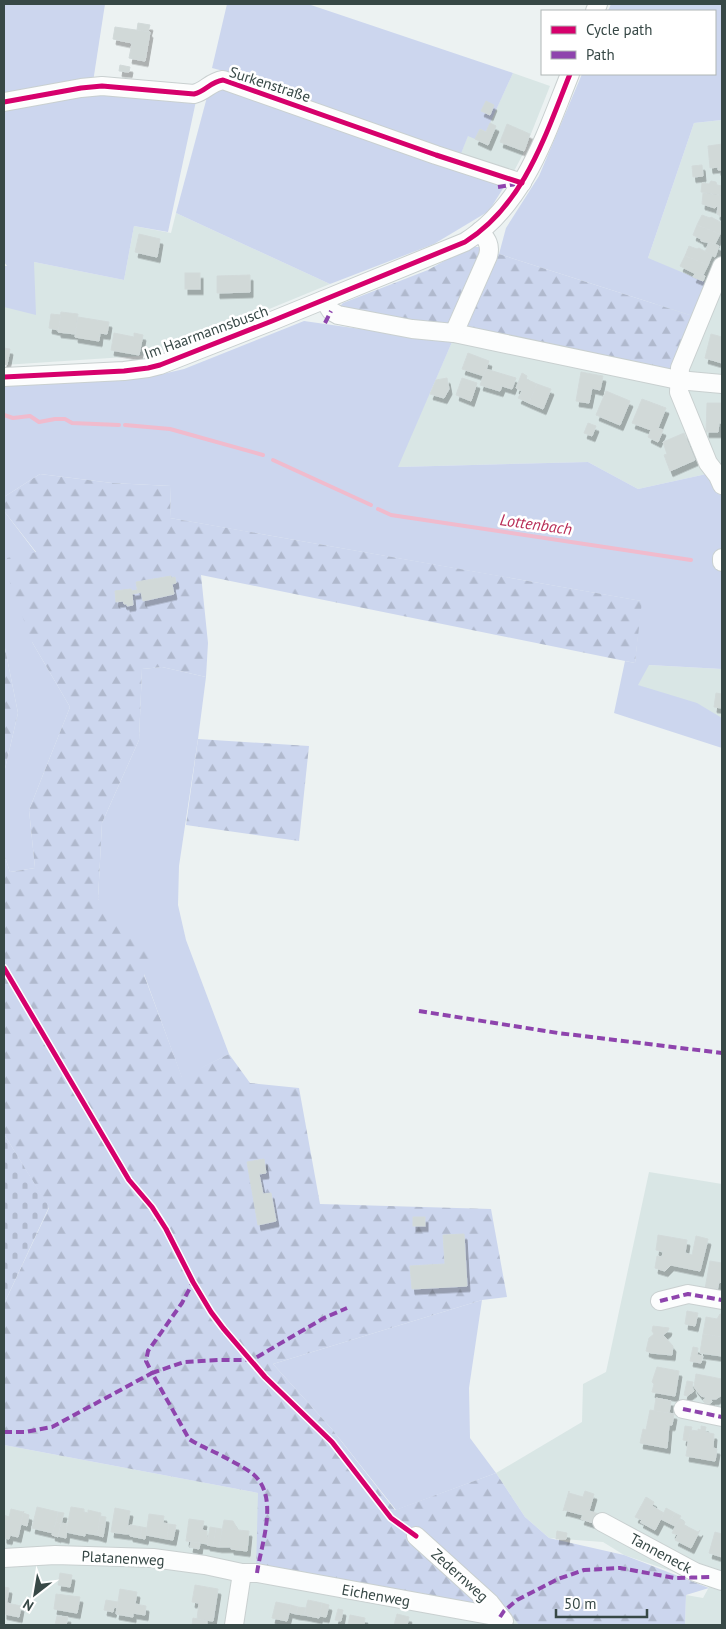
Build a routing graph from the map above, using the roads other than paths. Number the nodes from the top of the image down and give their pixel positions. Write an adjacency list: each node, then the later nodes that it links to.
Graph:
1 (570, 75): 3 (street)
2 (4, 102): 3 (street, Surkenstraße)
3 (522, 183): 4 (street)
4 (480, 231): 6 (street); 7 (street)
5 (722, 266): 9 (street)
6 (324, 300): 7 (street); 8 (street, Im Haarmannsbusch)
7 (454, 333): 9 (street)
8 (4, 377)
9 (678, 380): 10 (street); 11 (street)
10 (722, 384)
11 (722, 486)
12 (722, 1300): 13 (street)
13 (660, 1301)
14 (683, 1409): 15 (street)
15 (722, 1417)
16 (602, 1522): 20 (street, Tanneneck)
17 (416, 1536): 21 (street, Zedernweg)
18 (4, 1558): 19 (street, Platanenweg)
19 (242, 1573): 21 (street, Eichenweg); 22 (street)
20 (722, 1581)
21 (504, 1621)
22 (234, 1625)

